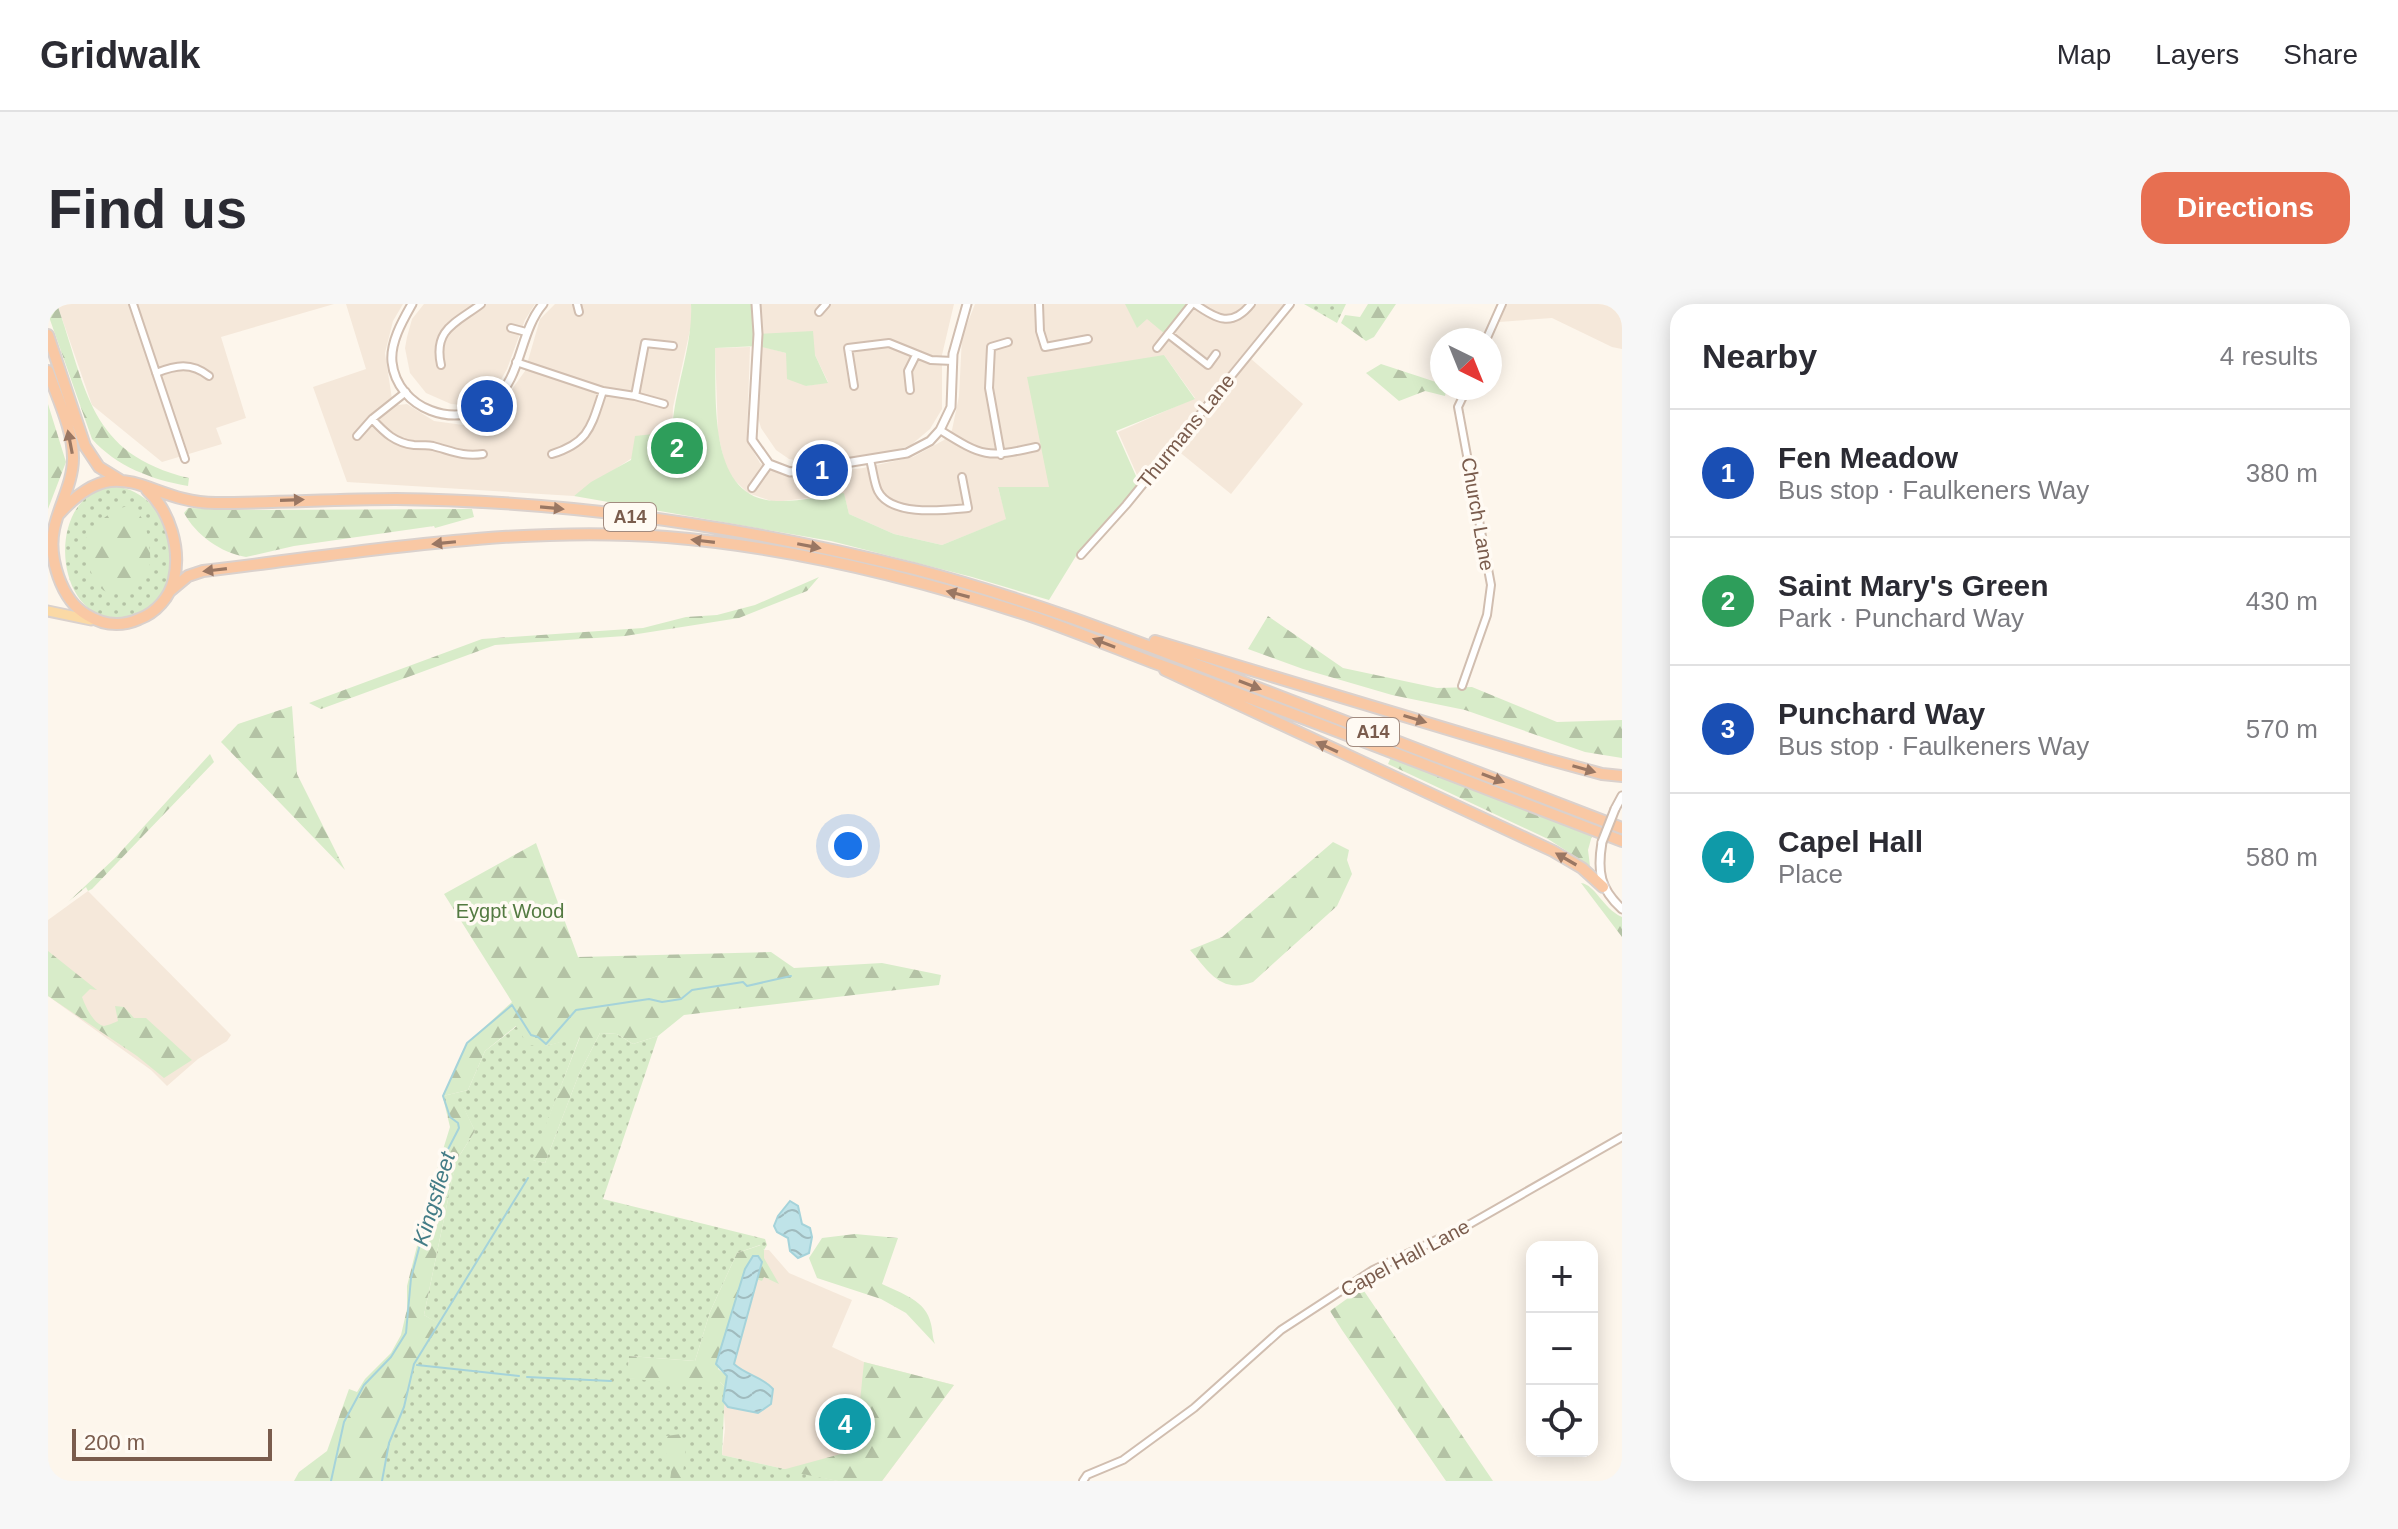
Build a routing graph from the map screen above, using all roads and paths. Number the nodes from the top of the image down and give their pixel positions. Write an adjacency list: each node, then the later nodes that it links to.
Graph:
1 (133, 304): 31 (street)
2 (412, 304): 36 (street)
3 (481, 304): 29 (street)
4 (543, 304): 18 (street)
5 (577, 304): 14 (street)
6 (756, 304): 49 (street)
7 (826, 304): 15 (street)
8 (967, 304): 27 (street)
9 (1039, 304): 21 (street)
10 (1194, 304): 11 (street); 19 (street)
11 (1251, 304)
12 (1290, 304): 56 (street, Thurmans Lane)
13 (1502, 304): 17 (street)
14 (579, 312)
15 (819, 312)
16 (511, 328): 18 (street)
17 (1491, 328)
18 (526, 332): 28 (street)
19 (1168, 334): 24 (street); 25 (street)
20 (48, 335): 51 (highway)
21 (1088, 339)
22 (1008, 342): 46 (street)
23 (673, 346): 37 (street)
24 (1157, 348)
25 (1216, 354)
26 (916, 355): 27 (street); 33 (street); 34 (street)
27 (953, 361): 41 (street)
28 (516, 362): 35 (street); 36 (street)
29 (441, 365)
30 (48, 371): 54 (highway, one-way to 30)
31 (156, 373): 32 (street); 47 (street)
32 (209, 376)
33 (854, 386)
34 (910, 390)
35 (603, 391): 37 (street); 45 (street)
36 (406, 392): 40 (street)
37 (635, 396): 39 (street)
38 (1461, 400): 64 (street, Church Lane)
39 (664, 404)
40 (372, 419): 42 (street); 44 (street)
41 (940, 430): 46 (street); 48 (street)
42 (357, 436)
43 (1036, 447): 46 (street)
44 (483, 454)
45 (552, 454)
46 (1001, 455)
47 (185, 459)
48 (870, 460): 49 (street); 50 (street)
49 (769, 464): 53 (street)
50 (962, 477)
51 (120, 480): 52 (highway); 54 (highway)
52 (143, 486): 58 (highway); 60 (highway, A14, one-way to 60)
53 (752, 488)
54 (59, 514): 55 (highway)
55 (54, 550): 57 (main road); 61 (highway)
56 (1081, 555)
57 (48, 569)
58 (170, 591): 60 (highway, A14, one-way to 58); 61 (highway)
59 (48, 611): 61 (main road)
60 (1034, 611): 62 (highway, A14); 63 (highway, A14, one-way to 60)
61 (98, 622)
62 (1125, 637): 65 (highway, A14, one-way to 65); 67 (highway, A14, one-way to 67)
63 (1153, 662): 68 (highway, A14); 69 (highway, A14, one-way to 63)
64 (1462, 686)
65 (1622, 776)
66 (1622, 796): 69 (street, bridge)
67 (1622, 828)
68 (1622, 841)
69 (1603, 887): 70 (street)
70 (1622, 909)
71 (1622, 1137): 72 (street, Capel Hall Lane)
72 (1083, 1480)

